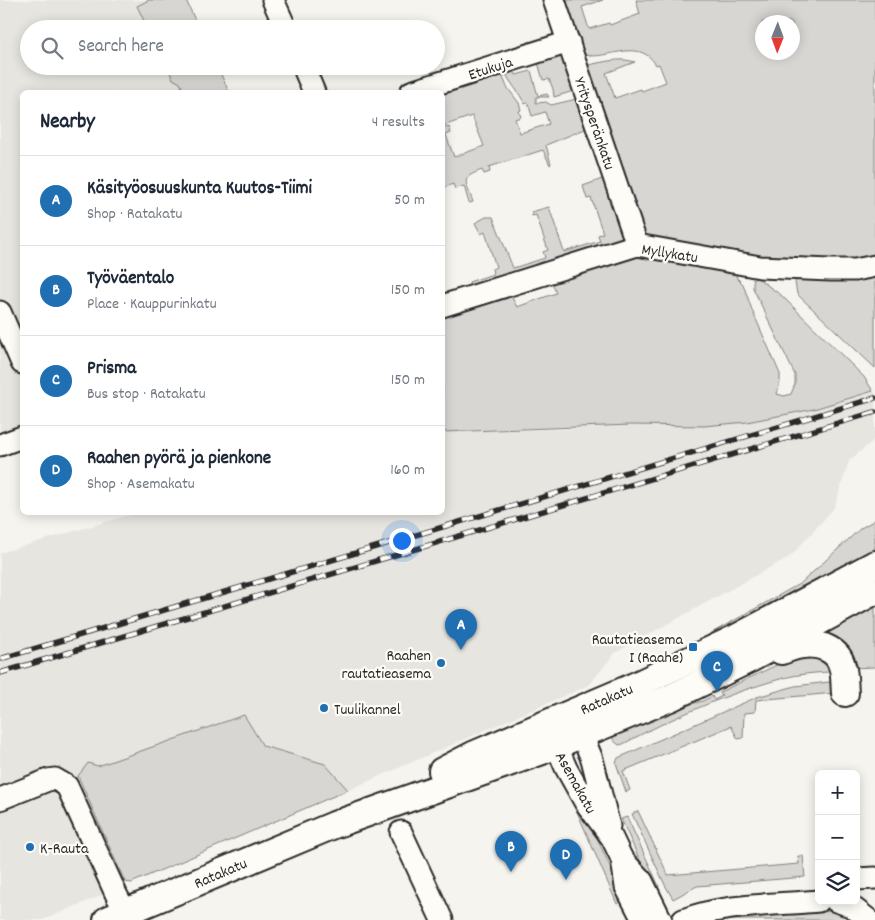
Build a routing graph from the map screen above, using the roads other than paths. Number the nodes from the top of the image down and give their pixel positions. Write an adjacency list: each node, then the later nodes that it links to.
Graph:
1 (273, 0): 3 (street)
2 (554, 0): 4 (street, Yritysperänkatu)
3 (282, 20)
4 (569, 42): 7 (street, Etukuja); 8 (street, Yritysperänkatu)
5 (306, 75): 6 (street)
6 (313, 90)
7 (417, 90)
8 (637, 245): 9 (street, Myllykatu); 10 (street, Myllykatu)
9 (875, 266)
10 (445, 305)
11 (0, 312): 12 (street)
12 (20, 357)
13 (20, 438): 14 (street)
14 (0, 445)
15 (875, 564): 19 (main road, Ratakatu)
16 (875, 591): 17 (main road, Ratakatu)
17 (728, 670): 18 (main road); 19 (main road, Ratakatu)
18 (845, 693)
19 (577, 723): 20 (main road, Ratakatu); 23 (street, Asemakatu)
20 (552, 734): 23 (street, Asemakatu); 29 (main road, Ratakatu)
21 (0, 799): 29 (street)
22 (401, 832): 30 (street)
23 (612, 838): 24 (street, Asemakatu)
24 (622, 859): 31 (street, Asemakatu); 32 (street, Asemakatu)
25 (875, 878): 26 (street)
26 (860, 879)
27 (815, 901): 33 (street)
28 (848, 905): 34 (street)
29 (121, 917)
30 (442, 920)
31 (643, 920)
32 (661, 920)
33 (683, 920)
34 (869, 920)

